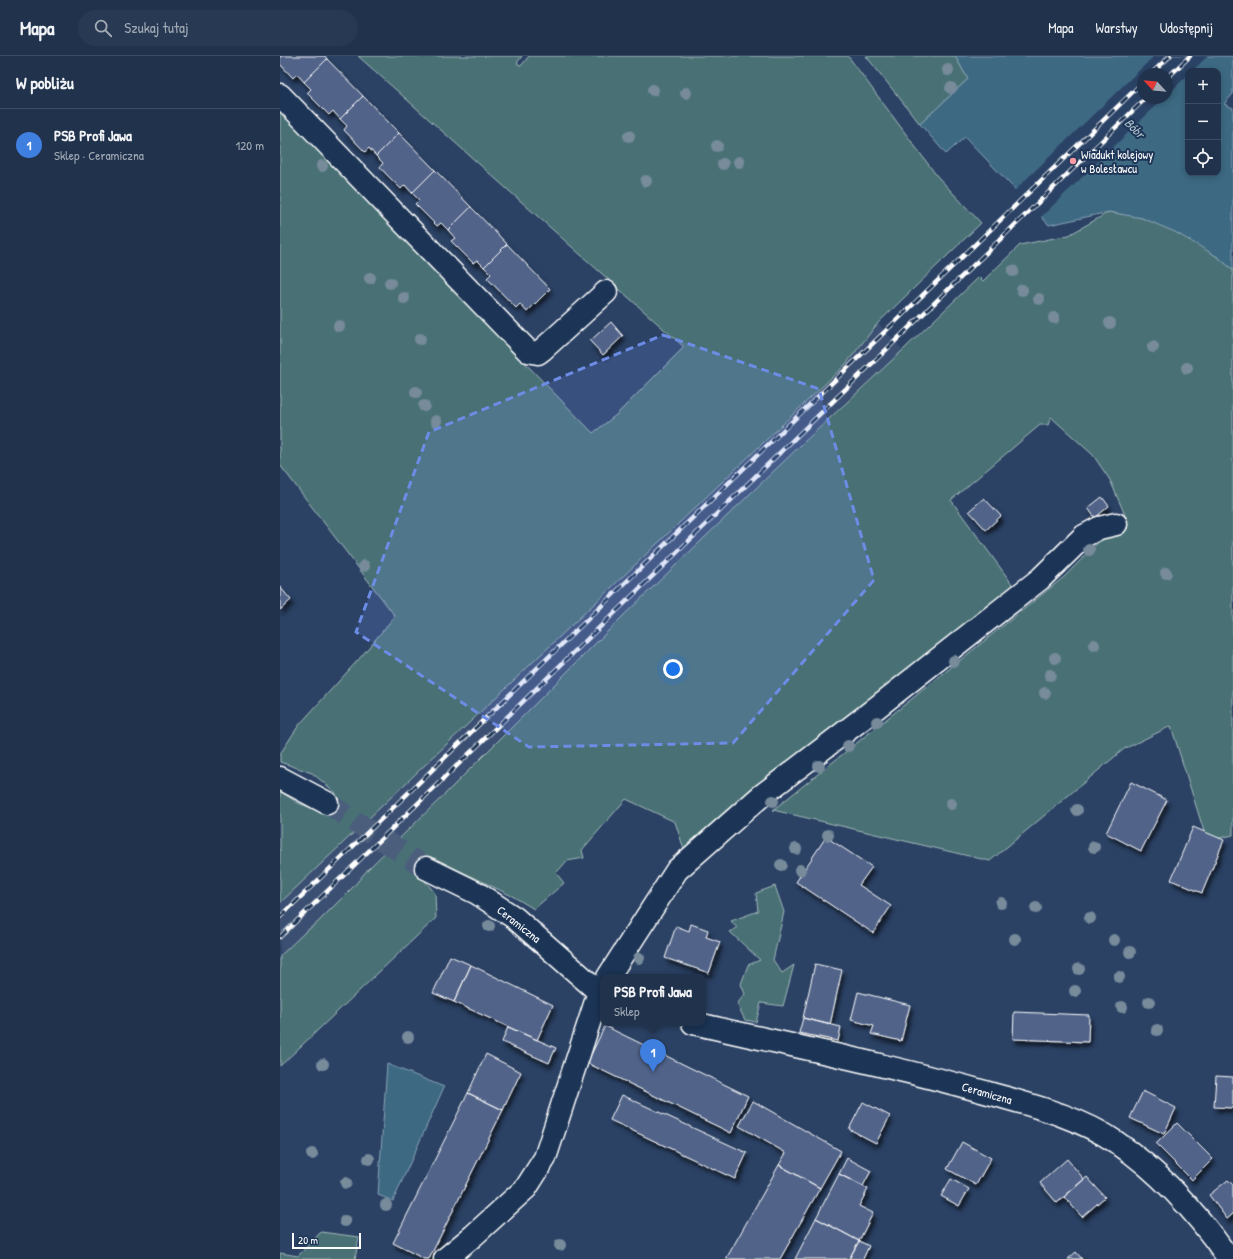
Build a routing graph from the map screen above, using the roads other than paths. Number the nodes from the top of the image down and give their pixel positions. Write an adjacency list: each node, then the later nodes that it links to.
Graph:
1 (280, 95): 2 (street)
2 (606, 292)
3 (1116, 524): 7 (street)
4 (280, 778): 5 (street)
5 (327, 802)
6 (426, 868): 8 (street, Ceramiczna)
7 (611, 974)
8 (600, 985)
9 (600, 996): 11 (street)
10 (706, 1026): 12 (street, Ceramiczna)
11 (445, 1259)
12 (1230, 1259)

